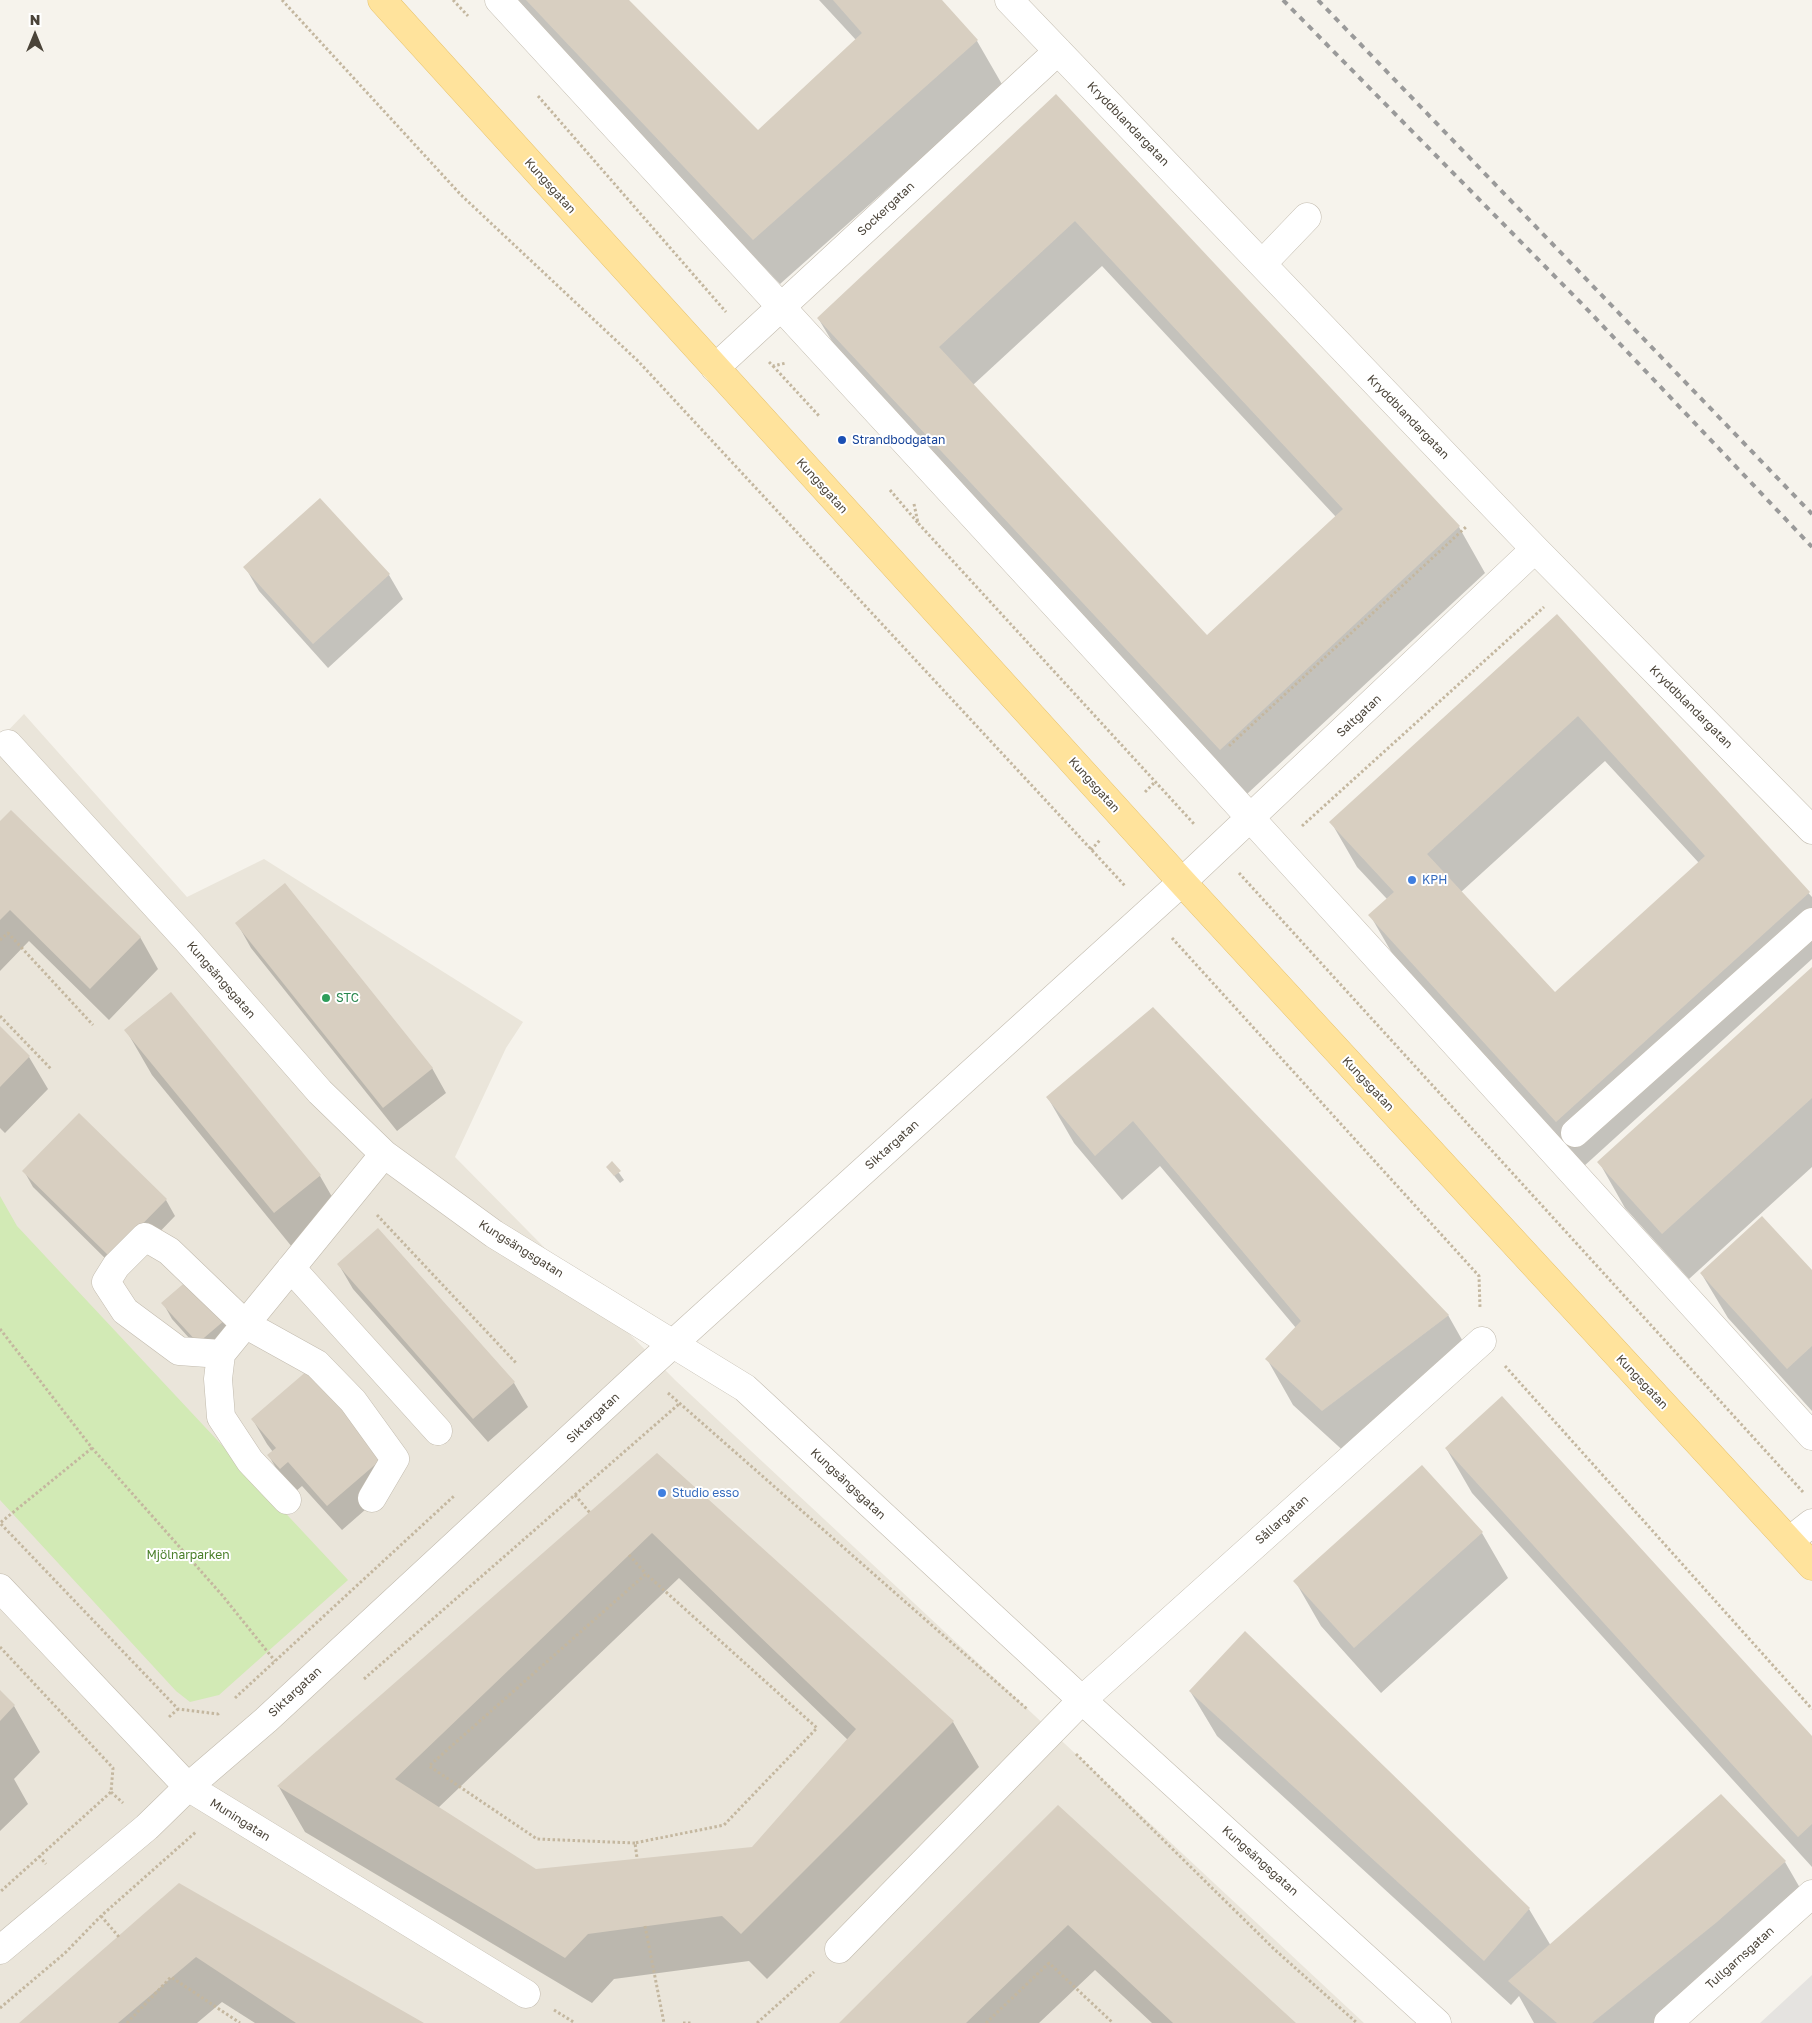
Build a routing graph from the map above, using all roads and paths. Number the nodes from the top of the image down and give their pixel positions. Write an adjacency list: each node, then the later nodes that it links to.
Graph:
1 (282, 0): 30 (path)
2 (382, 0): 15 (main road, Kungsgatan)
3 (454, 0): 6 (path)
4 (499, 0): 11 (street)
5 (1008, 0): 7 (street, Kryddblandargatan)
6 (473, 22)
7 (1058, 51): 10 (street, Kryddblandargatan); 11 (street, Sockergatan)
8 (532, 90): 12 (path)
9 (1307, 217): 10 (street)
10 (1262, 264): 19 (street, Kryddblandargatan)
11 (781, 307): 12 (street, Sockergatan); 24 (street)
12 (748, 338): 14 (path); 15 (street, Sockergatan)
13 (788, 362): 14 (path)
14 (773, 366): 16 (path)
15 (715, 368): 29 (main road, Kungsgatan)
16 (820, 416)
17 (890, 490): 20 (path)
18 (912, 495): 20 (path)
19 (1492, 504): 21 (street, Kryddblandargatan); 24 (path)
20 (918, 523): 28 (path)
21 (1535, 549): 22 (street, Kryddblandargatan); 25 (street, Saltgatan)
22 (1570, 584): 26 (street, Kryddblandargatan); 27 (path)
23 (8, 744): 37 (street, Kungsängsgatan)
24 (1205, 768): 25 (street)
25 (1250, 818): 27 (street); 28 (street, Saltgatan)
26 (1812, 830)
27 (1277, 848): 49 (street)
28 (1217, 849): 29 (street, Saltgatan); 53 (path)
29 (1182, 882): 30 (street, Siktargatan); 59 (main road, Kungsgatan)
30 (1149, 912): 42 (path); 43 (street, Siktargatan)
31 (1812, 922): 36 (street)
32 (0, 940): 34 (path)
33 (0, 1016): 35 (path)
34 (93, 1025)
35 (52, 1070)
36 (1575, 1133)
37 (384, 1154): 38 (street); 43 (street, Kungsängsgatan)
38 (354, 1191): 39 (street); 45 (path)
39 (291, 1268): 40 (street); 48 (street)
40 (246, 1324): 44 (street); 44 (street); 54 (street)
41 (0, 1328): 50 (path)
42 (1482, 1341): 67 (street, Sållargatan); 70 (path)
43 (674, 1344): 46 (street, Siktargatan); 67 (street, Kungsängsgatan)
44 (220, 1354): 55 (street)
45 (517, 1364)
46 (644, 1370): 47 (path); 72 (street, Siktargatan)
47 (679, 1404): 52 (path); 71 (path)
48 (438, 1431)
49 (1812, 1436)
50 (92, 1448): 57 (path); 65 (path)
51 (456, 1494): 65 (path)
52 (575, 1494): 56 (path); 66 (path)
53 (1805, 1495)
54 (372, 1498)
55 (287, 1500)
56 (590, 1512)
57 (0, 1523): 69 (path)
58 (1812, 1523): 59 (street)
59 (1789, 1541): 61 (main road, Kungsgatan)
60 (629, 1555): 62 (path)
61 (1812, 1566)
62 (646, 1574): 76 (path); 76 (path)
63 (0, 1588): 72 (street, Muningatan)
64 (0, 1647): 73 (path)
65 (275, 1661): 68 (path)
66 (358, 1684)
67 (1082, 1700): 71 (street); 100 (street, Kungsängsgatan)
68 (232, 1701)
69 (225, 1708)
70 (1812, 1709)
71 (1052, 1730): 87 (street); 99 (path)
72 (188, 1787): 75 (street, Muningatan); 88 (street, Siktargatan)
73 (111, 1792): 74 (path); 77 (path)
74 (127, 1808)
75 (222, 1809): 82 (path); 89 (street, Muningatan)
76 (636, 1843): 78 (path)
77 (39, 1856): 79 (path); 80 (path)
78 (637, 1858)
79 (46, 1864)
80 (0, 1892)
81 (1812, 1894): 101 (street, Tullgarnsgatan)
82 (101, 1916): 85 (path); 86 (path)
83 (83, 1924): 85 (path)
84 (646, 1926): 93 (path)
85 (88, 1930): 90 (path)
86 (119, 1937)
87 (838, 1949): 96 (path)
88 (0, 1950)
89 (526, 1994)
90 (0, 2008)
91 (127, 2023): 92 (path)
92 (240, 2023)
93 (664, 2023)
94 (683, 2023): 95 (path)
95 (692, 2023)
96 (756, 2023)
97 (986, 2023): 98 (path)
98 (1113, 2023)
99 (1357, 2023)
100 (1437, 2023)
101 (1668, 2023)

